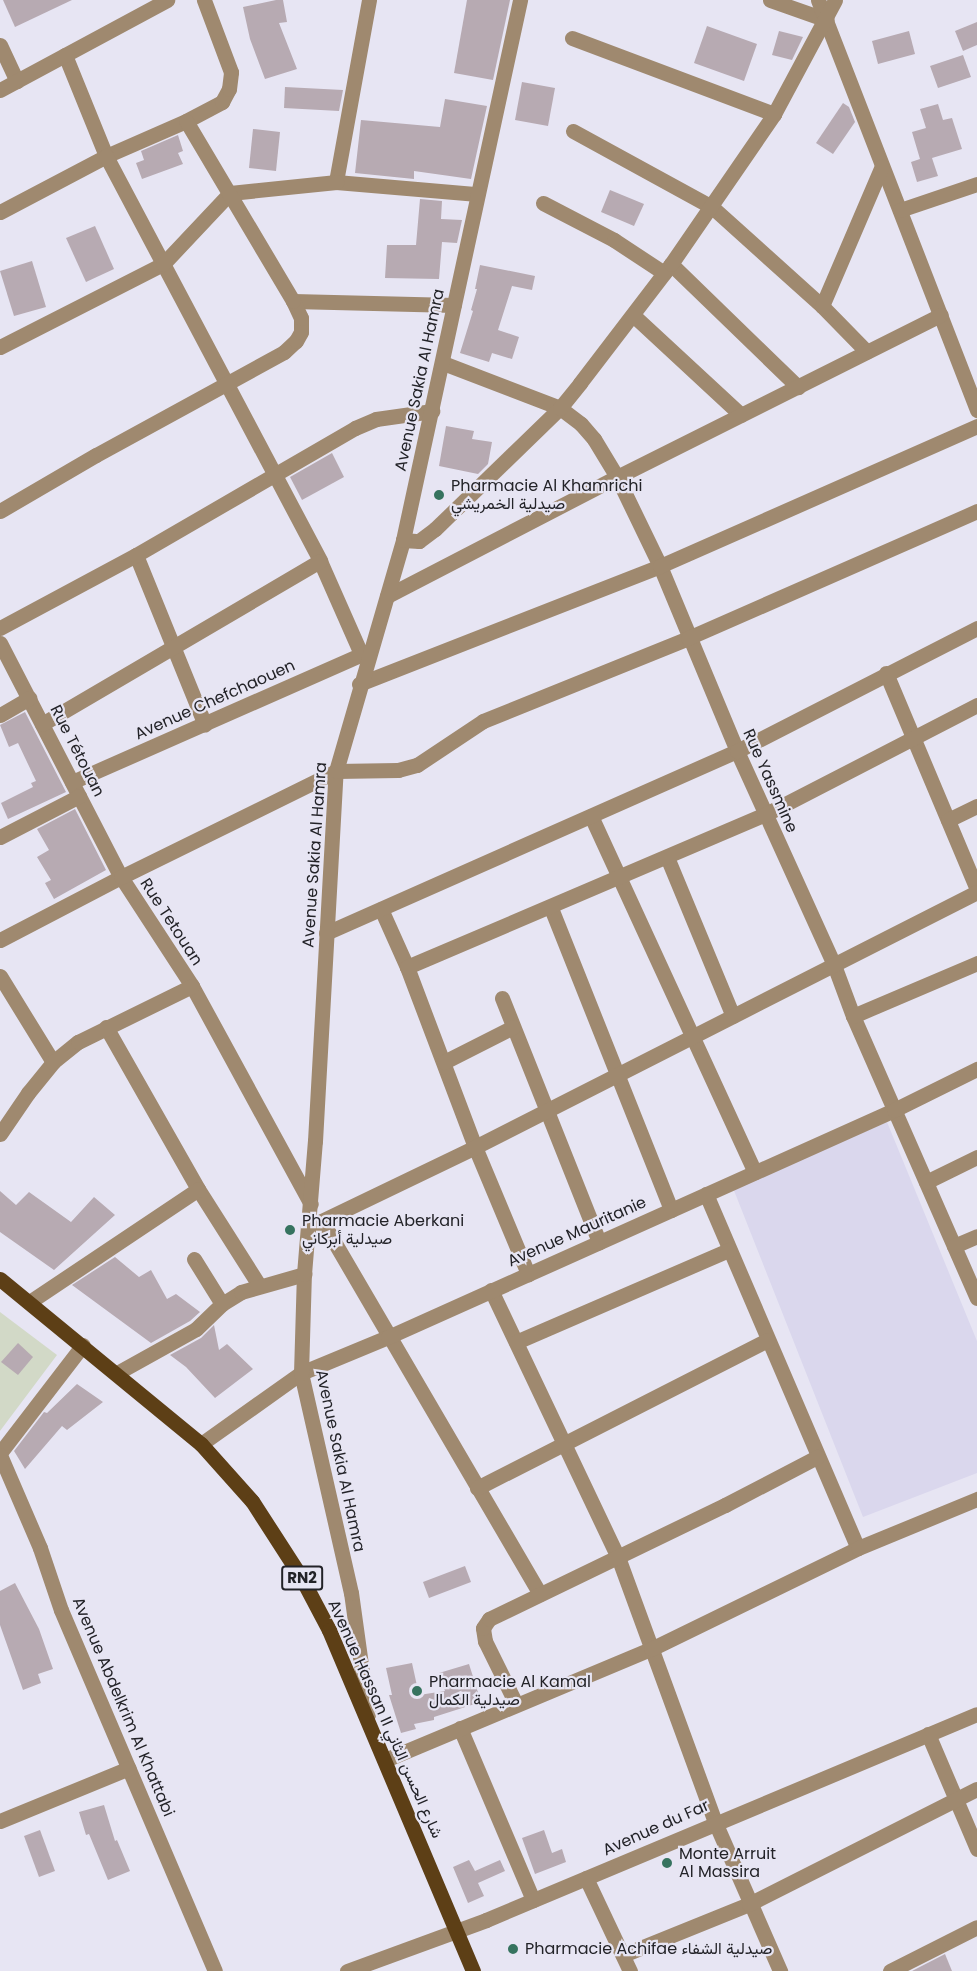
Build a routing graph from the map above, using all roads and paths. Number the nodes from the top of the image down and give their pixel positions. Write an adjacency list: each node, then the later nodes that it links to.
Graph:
1 (167, 0): 11 (street)
2 (204, 0): 15 (street)
3 (369, 0): 19 (street)
4 (520, 0): 22 (street, Avenue Sakia Al Hamra)
5 (770, 0): 8 (street)
6 (819, 0): 8 (street)
7 (835, 0): 8 (street)
8 (827, 20): 14 (street); 18 (street)
9 (572, 38): 14 (street)
10 (0, 45): 12 (street)
11 (65, 55): 12 (street); 17 (street)
12 (17, 81): 13 (street)
13 (0, 90)
14 (774, 114): 24 (street)
15 (186, 121): 17 (street); 21 (street)
16 (573, 131): 24 (street)
17 (106, 156): 26 (street); 27 (street)
18 (882, 166): 25 (street); 31 (street)
19 (336, 182): 21 (street); 22 (street)
20 (977, 184): 25 (street)
21 (230, 193): 27 (street); 29 (street)
22 (477, 194): 30 (street, Avenue Sakia Al Hamra)
23 (543, 203): 28 (street)
24 (712, 207): 28 (street); 31 (street)
25 (900, 210): 33 (street)
26 (0, 212)
27 (163, 264): 34 (street); 37 (street)
28 (668, 269): 32 (street); 38 (street)
29 (293, 301): 30 (street); 37 (street)
30 (454, 305): 36 (street, Avenue Sakia Al Hamra)
31 (822, 306): 35 (street)
32 (633, 315): 39 (street); 42 (street)
33 (941, 315): 35 (street); 40 (street)
34 (0, 347)
35 (867, 352): 38 (street)
36 (443, 363): 39 (street, Rue Yassmine); 41 (street, Avenue Sakia Al Hamra)
37 (225, 383): 44 (street); 46 (street)
38 (798, 387): 42 (street)
39 (560, 408): 45 (street, Rue Yassmine); 48 (street)
40 (977, 410)
41 (432, 411): 44 (street); 48 (street, Avenue Sakia Al Hamra)
42 (741, 415): 45 (street)
43 (977, 426): 51 (street)
44 (273, 476): 49 (street); 50 (street)
45 (617, 477): 51 (street, Rue Yassmine); 52 (street)
46 (0, 511)
47 (977, 511): 55 (street)
48 (403, 540): 52 (street, Avenue Sakia Al Hamra)
49 (136, 555): 53 (street); 57 (street)
50 (320, 561): 57 (street); 58 (street)
51 (660, 566): 55 (street, Rue Yassmine); 60 (street)
52 (387, 596): 58 (street, Avenue Sakia Al Hamra)
53 (0, 628)
54 (977, 628): 59 (street)
55 (688, 638): 67 (street, Rue Yassmine); 68 (street)
56 (0, 643): 61 (street, Rue Tétouan)
57 (173, 647): 64 (street); 65 (street)
58 (367, 652): 60 (street, Avenue Sakia Al Hamra); 65 (street, Avenue Chefchaouen)
59 (886, 673): 66 (street); 67 (street)
60 (359, 684): 68 (street, Avenue Sakia Al Hamra)
61 (29, 698): 63 (street); 64 (street, Rue Tétouan)
62 (977, 705): 66 (street)
63 (0, 715)
64 (42, 724): 69 (street, Rue Tétouan)
65 (205, 725): 69 (street, Avenue Chefchaouen)
66 (914, 737): 71 (street); 73 (street)
67 (736, 751): 71 (street, Rue Yassmine); 72 (street)
68 (336, 771): 76 (street); 81 (street, Avenue Sakia Al Hamra)
69 (76, 789): 74 (street, Avenue Chefchaouen); 76 (street, Rue Tétouan)
70 (977, 806): 73 (street)
71 (764, 814): 75 (street); 84 (street, Rue Yassmine)
72 (591, 816): 77 (street); 80 (street)
73 (948, 820): 78 (street)
74 (0, 837)
75 (667, 857): 77 (street); 89 (street)
76 (121, 876): 82 (street); 87 (street, Rue Tetouan)
77 (619, 878): 79 (street); 93 (street)
78 (977, 890): 84 (street)
79 (551, 908): 85 (street); 97 (street)
80 (381, 909): 81 (street); 85 (street)
81 (327, 933): 107 (street, Avenue Sakia Al Hamra)
82 (0, 940)
83 (977, 963): 90 (street)
84 (834, 965): 89 (street); 90 (street, Rue Yassmine)
85 (407, 967): 95 (street)
86 (0, 976): 94 (street)
87 (192, 986): 92 (street); 107 (street)
88 (502, 998): 91 (street)
89 (733, 1016): 93 (street)
90 (853, 1016): 99 (street, Rue Yassmine)
91 (513, 1027): 95 (street); 98 (street)
92 (106, 1028): 94 (street); 105 (street)
93 (691, 1037): 97 (street); 103 (street)
94 (53, 1062): 100 (street)
95 (444, 1062): 101 (street)
96 (977, 1069): 99 (street, Avenue Mauritanie)
97 (617, 1074): 98 (street); 108 (street)
98 (545, 1110): 101 (street); 111 (street)
99 (894, 1110): 103 (street, Avenue Mauritanie); 104 (street, Rue Yassmine)
100 (0, 1134)
101 (475, 1147): 109 (street); 116 (street)
102 (977, 1157): 104 (street)
103 (755, 1172): 106 (street, Avenue Mauritanie)
104 (926, 1182): 112 (street, Rue Yassmine)
105 (198, 1189): 118 (street); 121 (street)
106 (706, 1194): 108 (street, Avenue Mauritanie); 113 (street)
107 (311, 1205): 109 (street, Avenue Sakia Al Hamra)
108 (671, 1210): 111 (street, Avenue Mauritanie)
109 (316, 1224): 115 (street, Avenue Sakia Al Hamra); 123 (street)
110 (977, 1236): 112 (street)
111 (599, 1242): 116 (street, Avenue Mauritanie)
112 (954, 1246): 120 (street, Rue Yassmine)
113 (729, 1250): 124 (street); 125 (street)
114 (194, 1259): 122 (street)
115 (304, 1274): 118 (street); 128 (street, Avenue Sakia Al Hamra)
116 (528, 1274): 119 (street, Avenue Mauritanie)
117 (0, 1279): 121 (main road, Avenue Hassan II شارع الحسن الثاني / RN2)
118 (258, 1285): 122 (street)
119 (491, 1290): 123 (street, Avenue Mauritanie); 125 (street)
120 (977, 1298)
121 (31, 1301): 126 (main road, Avenue Hassan II شارع الحسن الثاني / RN2)
122 (222, 1304): 127 (street)
123 (388, 1337): 128 (street, Avenue Mauritanie); 133 (street)
124 (767, 1340): 130 (street); 132 (street)
125 (516, 1341): 130 (street)
126 (83, 1345): 127 (main road, Avenue Hassan II شارع الحسن الثاني / RN2); 131 (street)
127 (117, 1373): 129 (main road, Avenue Hassan II شارع الحسن الثاني / RN2)
128 (301, 1373): 129 (street, Avenue Mauritanie); 141 (street, Avenue Sakia Al Hamra)
129 (201, 1444): 141 (main road, Avenue Hassan II شارع الحسن الثاني / RN2)
130 (566, 1444): 133 (street); 136 (street)
131 (0, 1454): 145 (street, Avenue Abdelkrim Al Khattabi)
132 (817, 1457): 135 (street); 136 (street)
133 (477, 1488): 137 (street)
134 (977, 1499): 135 (street)
135 (858, 1548): 138 (street)
136 (618, 1557): 137 (street); 138 (street)
137 (540, 1594): 139 (street)
138 (651, 1649): 139 (street); 149 (street)
139 (516, 1704): 142 (street)
140 (977, 1714): 143 (street, Avenue du Far)
141 (370, 1727): 144 (main road, Avenue Hassan II شارع الحسن الثاني / RN2)
142 (460, 1728): 144 (street); 152 (street)
143 (928, 1734): 147 (street); 149 (street, Avenue du Far)
144 (386, 1760): 155 (main road, Avenue Hassan II شارع الحسن الثاني / RN2)
145 (129, 1768): 148 (street); 157 (street, Avenue Abdelkrim Al Khattabi)
146 (977, 1789): 147 (street)
147 (956, 1799): 150 (street); 153 (street)
148 (0, 1821)
149 (715, 1821): 151 (street, Avenue du Far); 153 (street)
150 (977, 1849)
151 (586, 1878): 152 (street, Avenue du Far); 156 (street)
152 (532, 1900): 155 (street, Avenue du Far)
153 (749, 1904): 156 (street); 161 (street)
154 (977, 1927): 162 (street)
155 (456, 1929): 158 (street, Avenue du Far); 159 (main road, Avenue Hassan II شارع الحسن الثاني / RN2)
156 (623, 1955): 160 (street)
157 (215, 1971)
158 (347, 1971)
159 (473, 1971)
160 (630, 1971)
161 (780, 1971)
162 (890, 1971)

